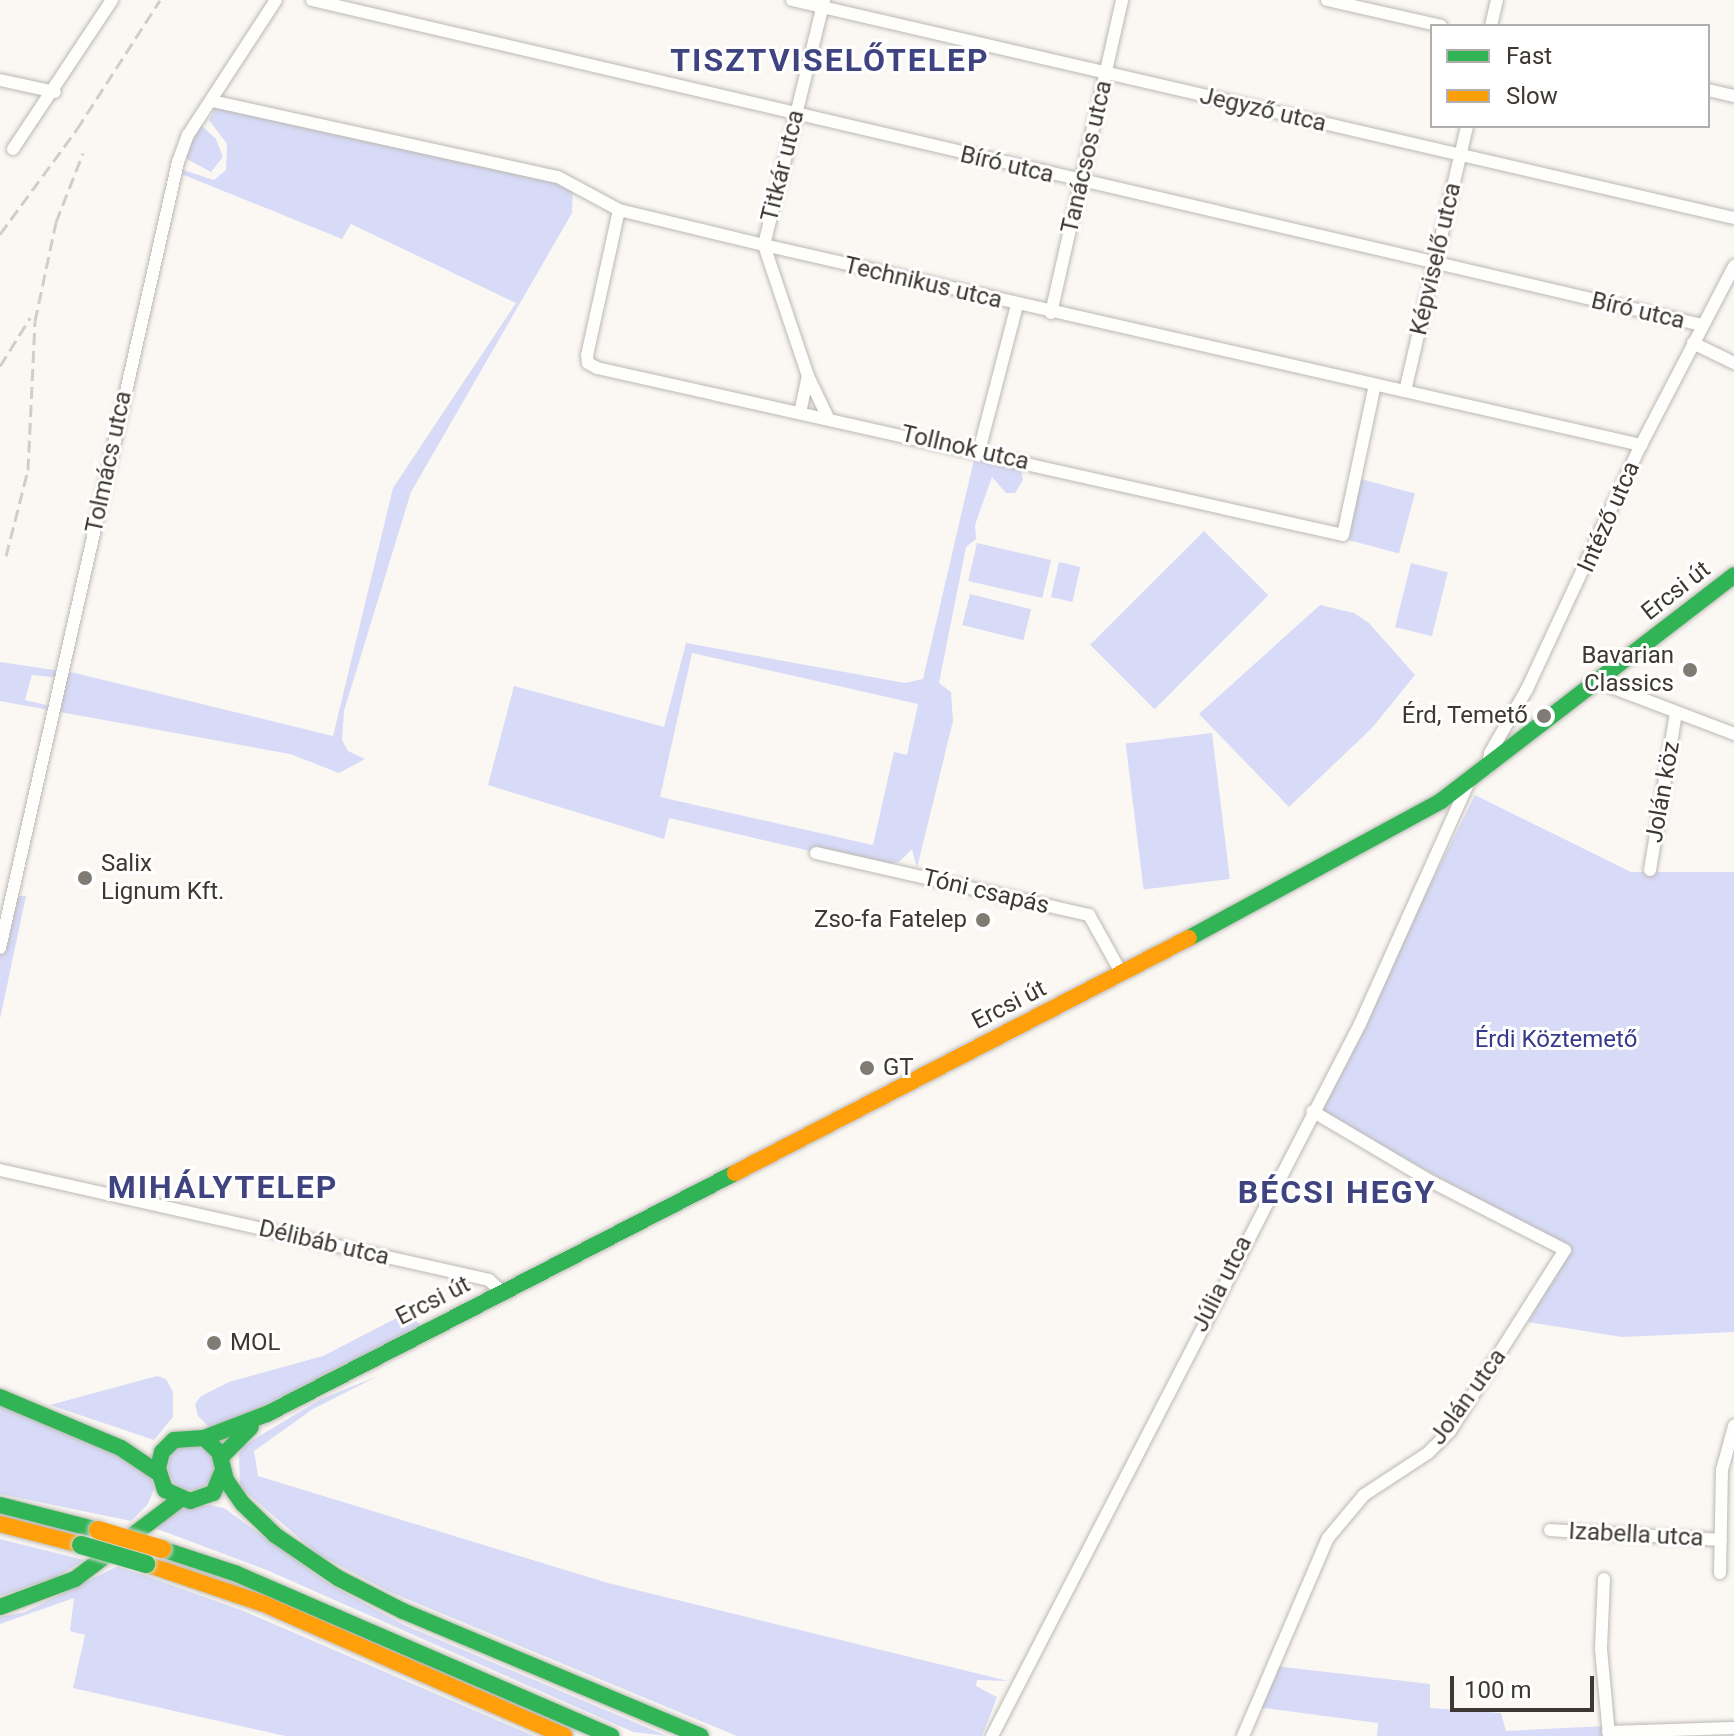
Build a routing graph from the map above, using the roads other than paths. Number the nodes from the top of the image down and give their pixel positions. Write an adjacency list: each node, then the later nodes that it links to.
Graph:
1 (112, 0): 14 (street)
2 (276, 0): 16 (street, Tolmács utca)
3 (312, 0): 17 (street, Bíró utca)
4 (792, 0): 8 (street, Jegyző utca)
5 (1122, 0): 11 (street, Tanácsos utca)
6 (1327, 0): 9 (street)
7 (1497, 0): 10 (street)
8 (824, 4): 11 (street, Jegyző utca); 17 (street, Titkár utca)
9 (1432, 24)
10 (1491, 24)
11 (1105, 74): 20 (street, Jegyző utca); 21 (street, Tanácsos utca)
12 (0, 80): 14 (street)
13 (1710, 90): 15 (street)
14 (55, 92): 19 (street)
15 (1734, 96)
16 (212, 101): 22 (street, Technikus utca); 47 (street, Tolmács utca)
17 (796, 115): 21 (street, Bíró utca); 24 (street, Titkár utca)
18 (1466, 128): 20 (street, Képviselő utca)
19 (13, 149)
20 (1459, 156): 23 (street, Jegyző utca); 25 (street, Képviselő utca)
21 (1081, 182): 25 (street, Bíró utca); 28 (street, Tanácsos utca)
22 (619, 210): 24 (street, Technikus utca); 35 (street, Tollnok utca)
23 (1734, 218)
24 (764, 245): 27 (street, Technikus utca); 32 (street, Titkár utca)
25 (1436, 266): 29 (street, Bíró utca); 34 (street, Képviselő utca)
26 (1734, 266): 29 (street, Intéző utca)
27 (1017, 305): 28 (street, Technikus utca); 38 (street)
28 (1051, 313): 33 (street, Technikus utca)
29 (1702, 325): 30 (street, Intéző utca)
30 (1693, 343): 31 (street); 37 (street, Intéző utca)
31 (1734, 363)
32 (808, 376): 35 (street); 36 (street, Titkár utca)
33 (1375, 385): 34 (street, Technikus utca); 38 (street, Tollnok utca)
34 (1405, 391): 37 (street, Technikus utca)
35 (800, 413): 36 (street, Tollnok utca)
36 (828, 418): 38 (street, Tollnok utca)
37 (1641, 445): 43 (street, Intéző utca)
38 (979, 451)
39 (1734, 575): 40 (main road, Ercsi út)
40 (1598, 682): 41 (street); 43 (main road, Ercsi út)
41 (1676, 713): 42 (street); 46 (street, Jolán köz)
42 (1734, 734)
43 (1488, 768): 44 (main road, Ercsi út)
44 (1467, 786): 48 (main road, Ercsi út); 49 (street, Júlia utca)
45 (816, 853): 48 (street, Tóni csapás)
46 (1650, 870)
47 (0, 948)
48 (1122, 974): 51 (main road, Ercsi út)
49 (1312, 1111): 76 (street, Júlia utca); 77 (street, Jolán utca)
50 (0, 1170): 51 (street, Délibáb utca)
51 (502, 1292): 53 (main road, Ercsi út)
52 (0, 1397): 55 (main road)
53 (267, 1414): 56 (main road, Ercsi út); 58 (main road, Ercsi út)
54 (1734, 1426): 67 (street)
55 (97, 1438): 57 (main road); 59 (main road)
56 (204, 1438): 57 (main road); 58 (main road)
57 (169, 1444): 59 (main road)
58 (222, 1464): 60 (main road); 66 (main road)
59 (160, 1479): 61 (main road); 64 (main road)
60 (205, 1498): 61 (main road); 66 (main road)
61 (179, 1500): 64 (main road)
62 (0, 1505): 74 (main road, bridge)
63 (0, 1524): 73 (main road, bridge)
64 (144, 1524): 70 (main road)
65 (1550, 1530): 67 (street, Izabella utca)
66 (275, 1535): 75 (main road)
67 (1725, 1535): 68 (street)
68 (1720, 1573)
69 (1604, 1579): 72 (street)
70 (0, 1607)
71 (1734, 1728): 72 (street)
72 (1608, 1734)
73 (564, 1736)
74 (611, 1736)
75 (701, 1736)
76 (992, 1736)
77 (1243, 1736)

